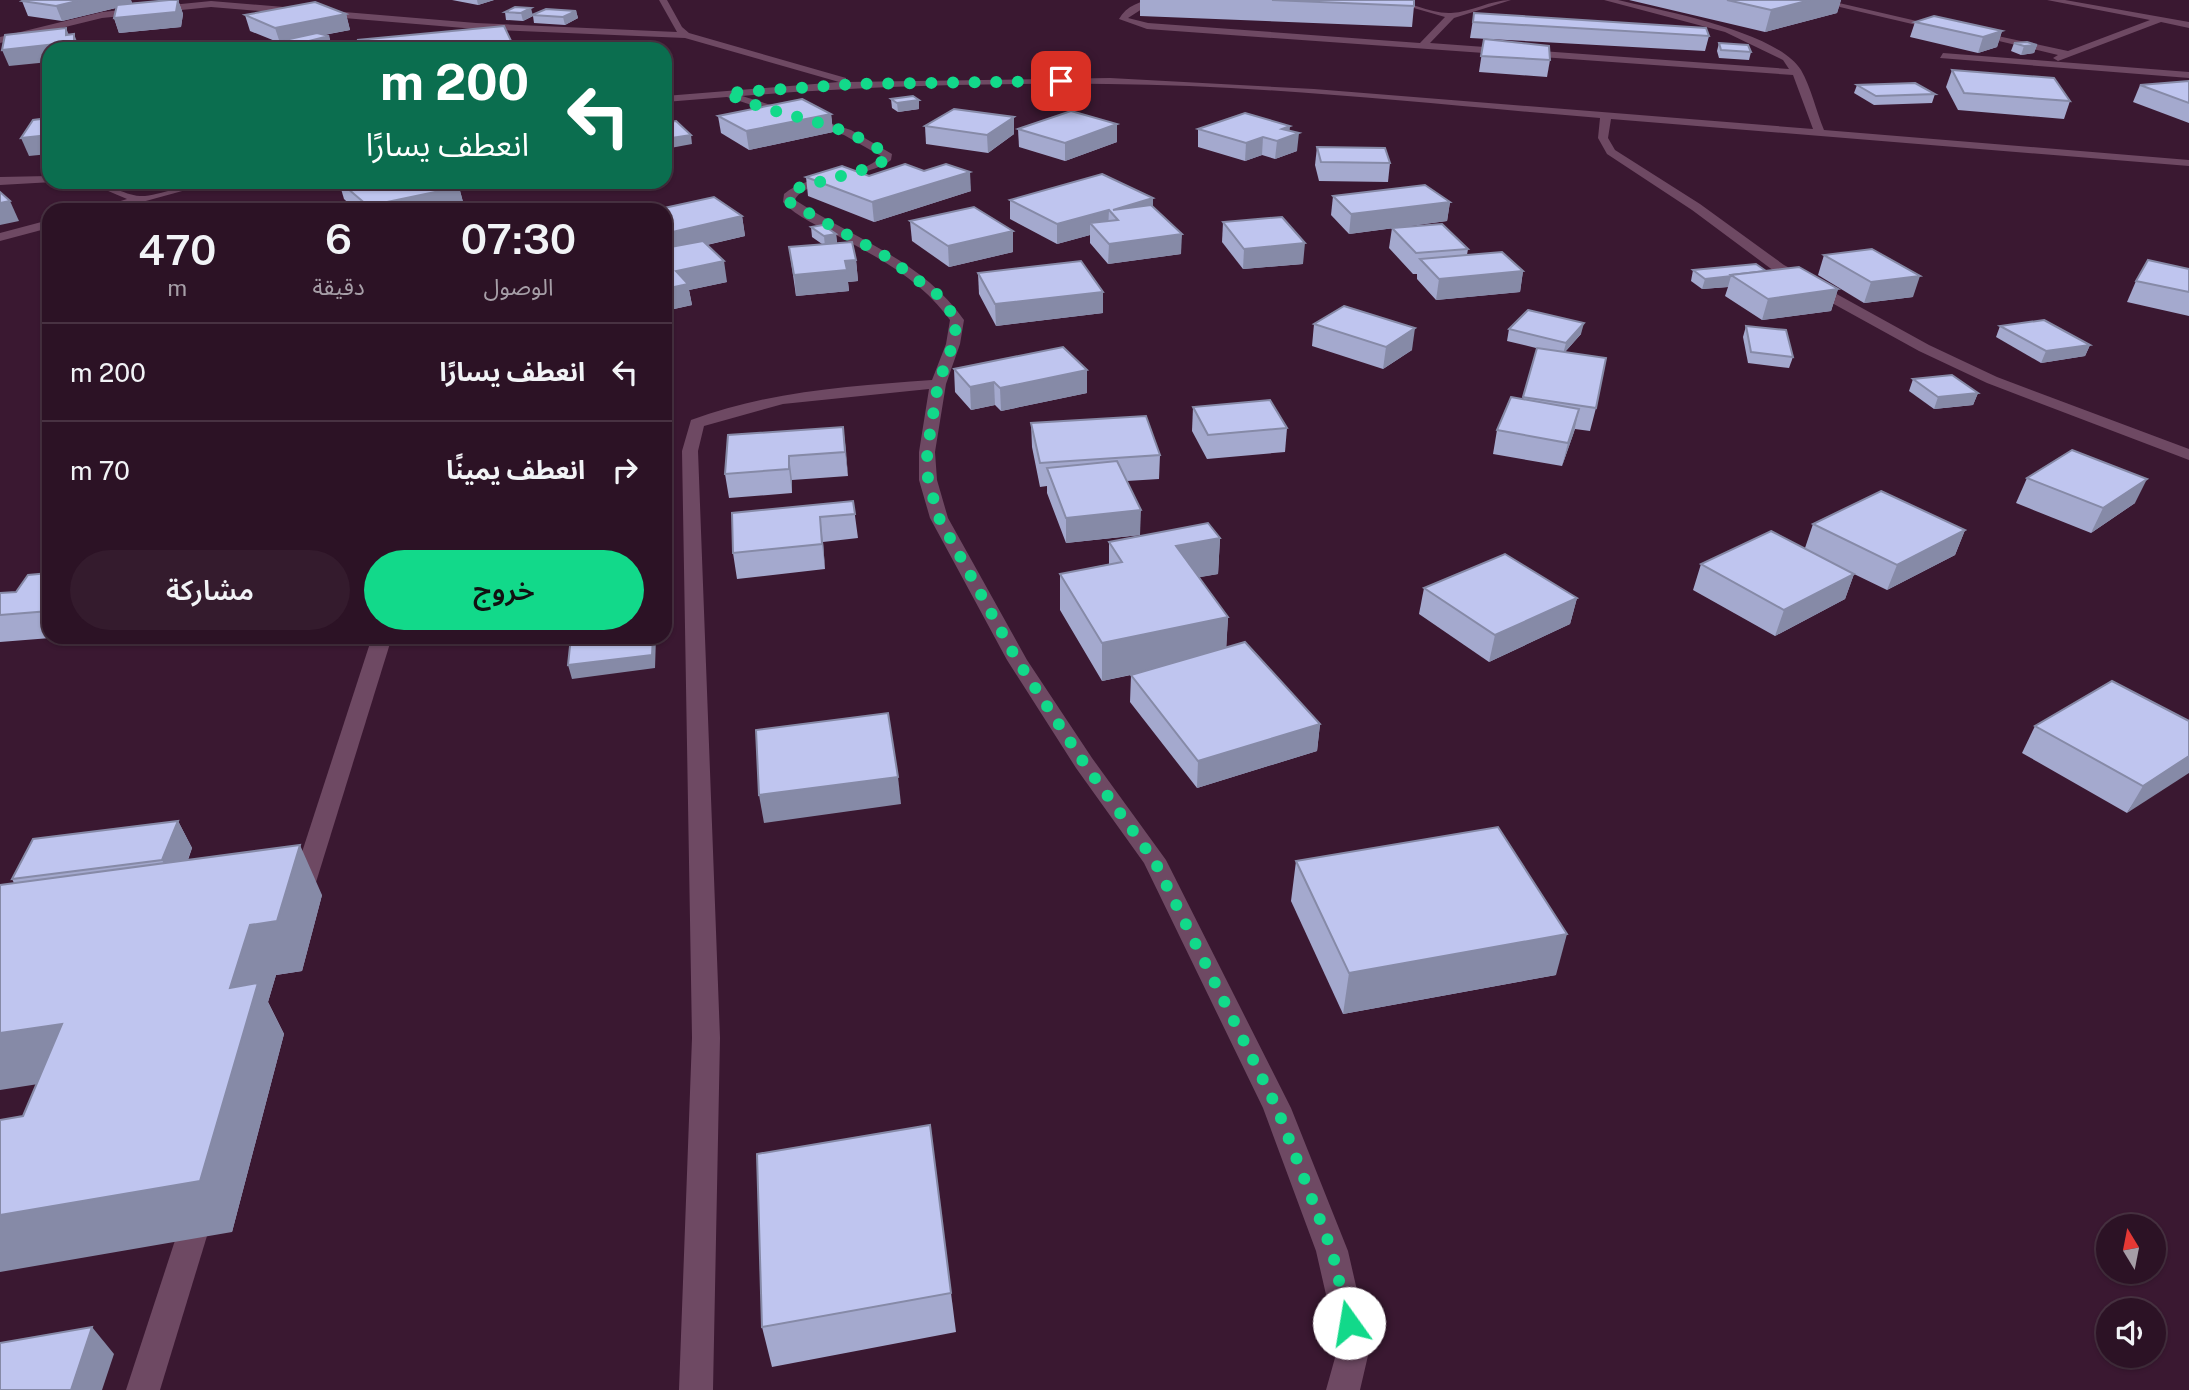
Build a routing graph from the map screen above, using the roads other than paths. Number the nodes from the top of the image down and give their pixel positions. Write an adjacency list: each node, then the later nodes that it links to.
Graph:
1 (663, 0): 13 (street)
2 (1152, 0): 15 (street)
3 (1391, 0): 8 (street)
4 (1507, 0): 8 (street)
5 (1608, 0): 19 (street)
6 (1814, 0): 11 (street)
7 (2052, 0): 9 (street)
8 (1451, 16): 15 (street)
9 (2161, 20): 10 (street); 16 (street)
10 (2189, 25)
11 (1948, 29)
12 (1961, 32): 16 (street)
13 (686, 35): 14 (street); 21 (street)
14 (0, 40)
15 (1424, 44): 19 (street)
16 (2069, 54): 18 (street)
17 (1943, 56): 18 (street)
18 (2039, 64): 20 (street)
19 (1797, 72): 25 (street)
20 (2189, 75)
21 (854, 84): 22 (street); 24 (street)
22 (726, 93): 23 (street); 35 (street)
23 (672, 98)
24 (1606, 117): 25 (street); 36 (street)
25 (1821, 135): 26 (street)
26 (2189, 163)
27 (42, 180): 28 (street)
28 (0, 181)
29 (111, 189): 31 (street)
30 (179, 189): 31 (street)
31 (137, 199): 32 (street)
32 (123, 203)
33 (42, 226): 34 (street)
34 (0, 237)
35 (938, 384): 41 (street); 42 (street)
36 (2189, 455)
37 (380, 644): 38 (street)
38 (294, 914)
39 (206, 1192): 40 (street)
40 (143, 1390)
41 (696, 1390)
42 (1343, 1390)

